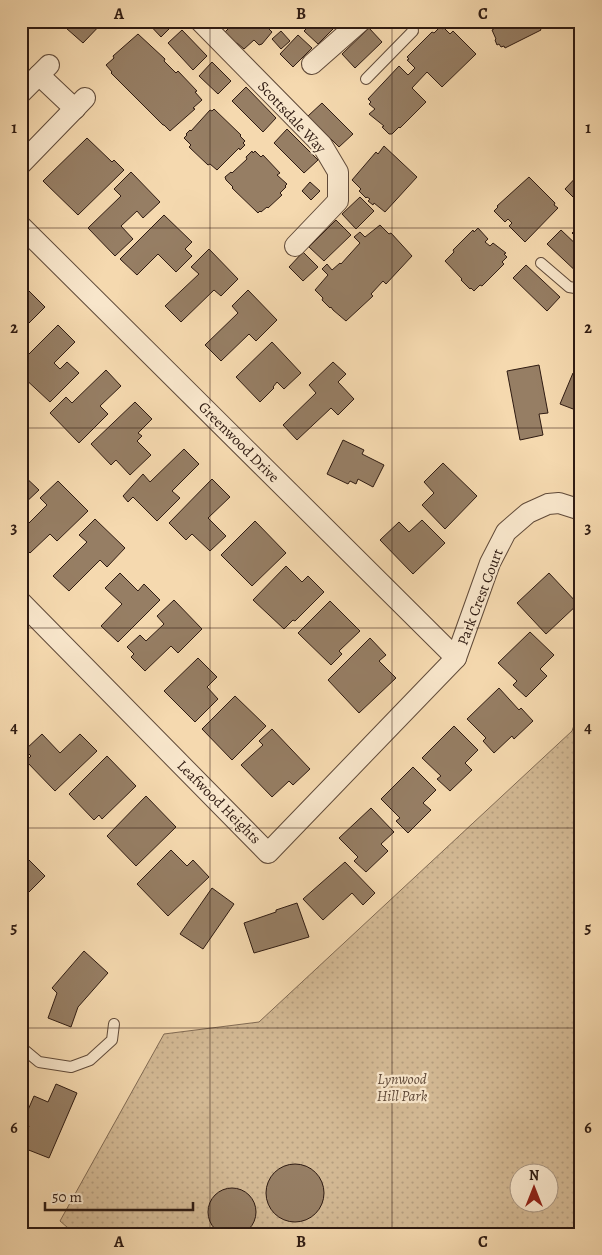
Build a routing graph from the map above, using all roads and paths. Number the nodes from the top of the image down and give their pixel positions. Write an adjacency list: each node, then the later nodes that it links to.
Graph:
1 (200, 21): 9 (street, Scottsdale Way)
2 (361, 21): 4 (street)
3 (411, 21): 5 (lane)
4 (312, 64)
5 (366, 79)
6 (21, 93): 7 (street)
7 (21, 164)
8 (21, 226): 14 (street, Greenwood Drive)
9 (295, 246)
10 (541, 263): 11 (lane)
11 (581, 289)
12 (581, 510): 14 (street, Park Crest Court)
13 (21, 602): 14 (street, Leafwood Heights)
14 (456, 658)
15 (114, 1024): 16 (lane)
16 (21, 1047)

